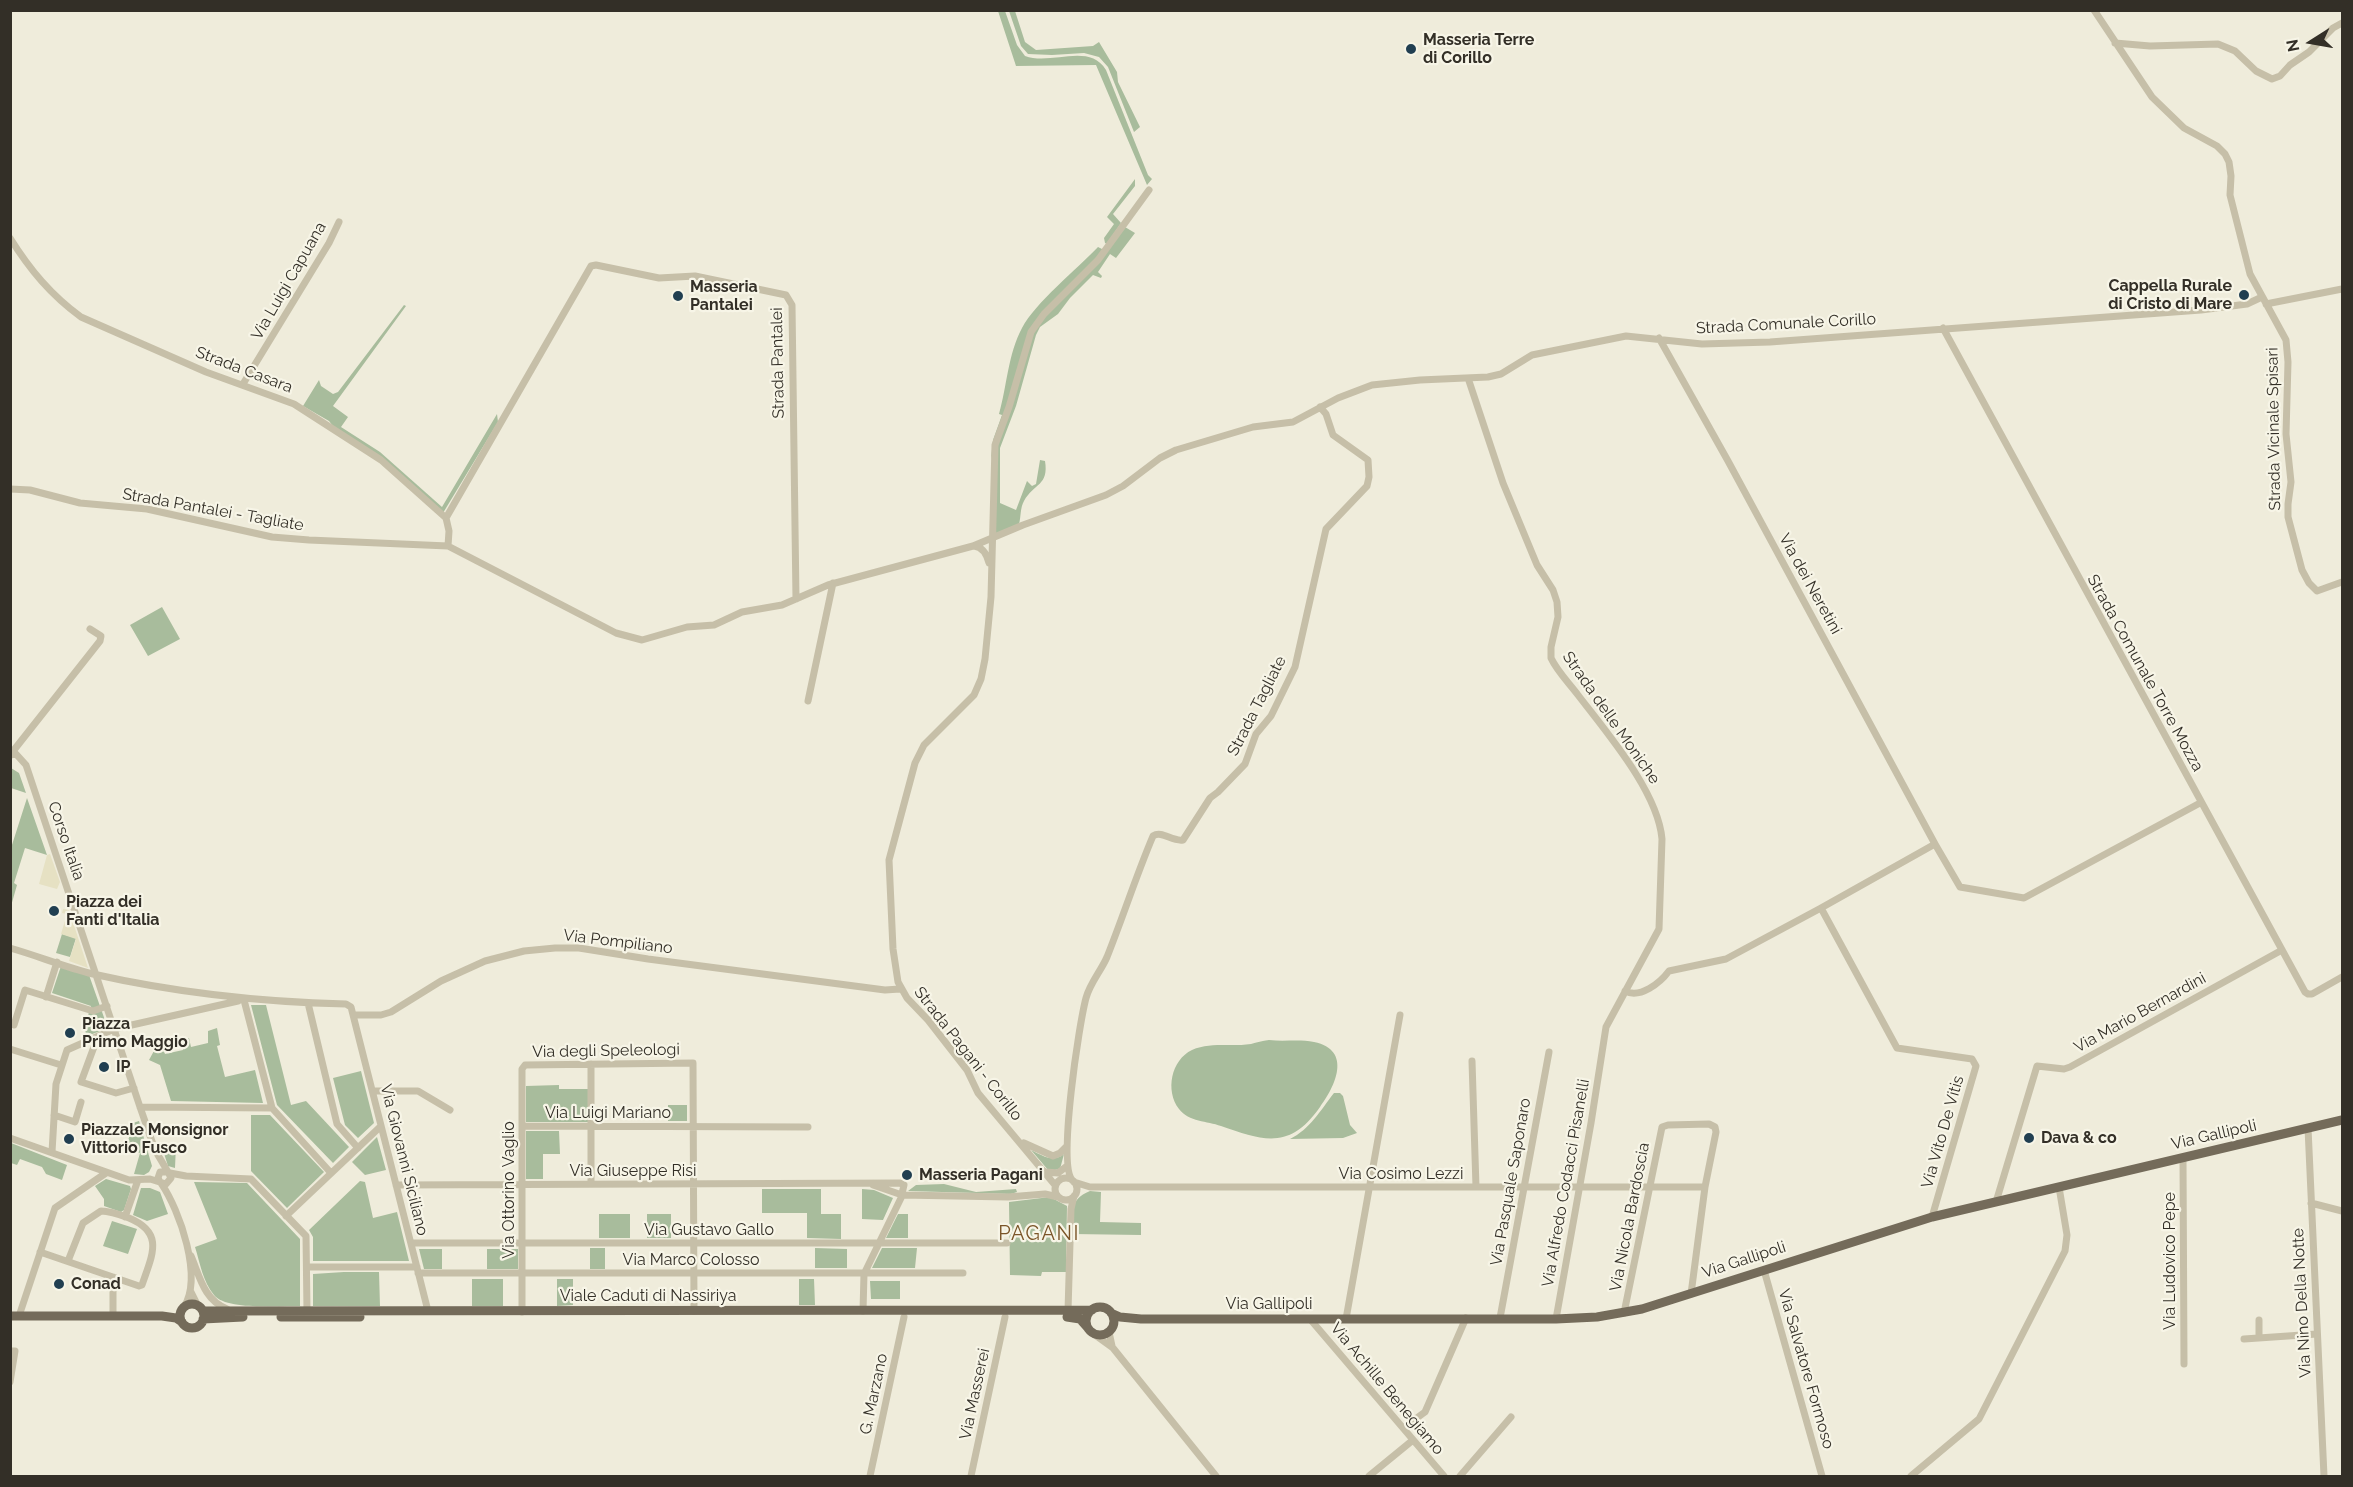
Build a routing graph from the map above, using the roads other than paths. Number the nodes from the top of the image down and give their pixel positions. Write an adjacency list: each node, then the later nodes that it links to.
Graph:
1 (2094, 10): 3 (street, Strada Vicinale Spisari)
2 (2343, 23): 3 (street)
3 (2115, 43): 8 (street, Strada Vicinale Spisari)
4 (1149, 190): 16 (street, Strada Pagani - Corillo)
5 (339, 222): 12 (street, Via Luigi Capuana)
6 (10, 238): 12 (street, Strada Casara)
7 (2343, 289): 8 (street, Strada Comunale Corillo)
8 (2264, 300): 9 (street, Strada Comunale Corillo); 20 (street, Strada Vicinale Spisari)
9 (1943, 328): 10 (street, Strada Comunale Corillo); 26 (street, Strada Comunale Torre Mozza)
10 (1659, 338): 11 (street, Strada Comunale Corillo); 27 (street, Via dei Neretini)
11 (1468, 378): 13 (street, Strada Comunale Corillo); 35 (street, Strada delle Moniche)
12 (243, 384): 15 (street, Strada Casara)
13 (1320, 406): 16 (street, Strada Comunale Corillo); 67 (street, Strada Tagliate)
14 (10, 489): 17 (street, Strada Pantalei - Tagliate)
15 (446, 518): 17 (street); 22 (street, Strada Pantalei)
16 (992, 539): 18 (street, Strada Comunale Corillo); 19 (street, Strada Pagani - Corillo)
17 (448, 546): 22 (street, Strada Comunale Corillo)
18 (973, 546): 19 (street); 21 (street, Strada Comunale Corillo)
19 (992, 575): 34 (street, Strada Pagani - Corillo)
20 (2343, 582)
21 (833, 583): 22 (street, Strada Comunale Corillo); 24 (street)
22 (796, 599)
23 (90, 629): 25 (street)
24 (807, 701)
25 (10, 755): 32 (street, Corso Italia)
26 (2200, 803): 27 (street, Via dei Neretini); 30 (street, Strada Comunale Torre Mozza)
27 (1935, 843): 28 (street)
28 (1821, 908): 35 (street); 107 (street, Via Vito De Vitis)
29 (10, 948): 31 (street)
30 (2282, 950): 33 (street, Strada Comunale Torre Mozza); 100 (street, Via Mario Bernardini)
31 (57, 962): 32 (street); 36 (street)
32 (97, 975): 37 (street); 39 (street, Corso Italia)
33 (2343, 977)
34 (900, 989): 41 (street, Via Pompiliano); 66 (street, Strada Pagani - Corillo)
35 (1625, 991): 87 (street, Via Alfredo Codacci Pisanelli)
36 (46, 997): 39 (street); 42 (street)
37 (244, 1000): 38 (street); 43 (street); 55 (street)
38 (308, 1003): 41 (street); 68 (street)
39 (107, 1006): 43 (street, Corso Italia)
40 (1400, 1015): 94 (street)
41 (354, 1016): 52 (street, Via Giovanni Siciliano)
42 (14, 1025)
43 (114, 1029): 44 (street); 51 (street, Corso Italia)
44 (98, 1036): 49 (street); 51 (street)
45 (10, 1049): 49 (street)
46 (1549, 1052): 92 (street, Via Pasquale Saponaro)
47 (1472, 1061): 91 (street)
48 (591, 1064): 50 (street, Via degli Speleologi); 61 (street); 62 (street, Via degli Speleologi)
49 (61, 1065): 57 (street)
50 (522, 1069): 60 (street, Via Ottorino Vaglio)
51 (134, 1088): 54 (street, Corso Italia)
52 (373, 1091): 56 (street); 59 (street, Via Giovanni Siciliano)
53 (81, 1102): 57 (street)
54 (140, 1107): 55 (street); 69 (street, Corso Italia)
55 (272, 1108): 75 (street)
56 (450, 1110)
57 (54, 1115): 70 (street)
58 (2343, 1120): 64 (main road, Via Gallipoli)
59 (381, 1126): 68 (street); 83 (street, Via Giovanni Siciliano)
60 (523, 1126): 61 (street, Via Luigi Mariano); 84 (street, Via Ottorino Vaglio)
61 (592, 1126): 62 (street, Via Luigi Mariano); 81 (street)
62 (693, 1126): 63 (street, Via Luigi Mariano); 85 (street)
63 (808, 1127)
64 (2308, 1128): 71 (main road, Via Gallipoli); 101 (street, Via Nino Della Notte)
65 (10, 1138): 70 (street)
66 (1021, 1142): 67 (street); 73 (street, Strada Pagani - Corillo)
67 (1066, 1146): 72 (street, Strada Tagliate)
68 (358, 1148): 75 (street)
69 (155, 1150): 76 (street, Corso Italia); 78 (street, Corso Italia)
70 (52, 1152): 74 (street)
71 (2183, 1158): 93 (main road, Via Gallipoli); 158 (street, Via Ludovico Pepe)
72 (1067, 1166): 73 (street); 80 (street, Strada Tagliate)
73 (1046, 1172): 77 (street, Strada Pagani - Corillo); 86 (street, Strada Pagani - Corillo)
74 (106, 1173): 79 (street); 114 (street)
75 (331, 1173): 105 (street)
76 (170, 1176): 78 (street); 78 (street); 104 (street, Corso Italia); 105 (street)
77 (1062, 1178): 80 (street, Strada Pagani - Corillo); 86 (street)
78 (159, 1179): 79 (street); 104 (street, Corso Italia)
79 (138, 1180): 106 (street)
80 (1073, 1181): 90 (street, Via Cosimo Lezzi); 97 (street)
81 (591, 1184): 84 (street, Via Giuseppe Risi); 85 (street, Via Giuseppe Risi)
82 (871, 1184): 85 (street, Via Giuseppe Risi); 96 (street, Via Giuseppe Risi); 96 (street, Via Giuseppe Risi)
83 (396, 1185): 84 (street, Via Giuseppe Risi); 109 (street, Via Giovanni Siciliano)
84 (523, 1185): 111 (street, Via Ottorino Vaglio)
85 (693, 1185): 112 (street)
86 (1055, 1186): 95 (street, Via Giuseppe Risi); 98 (street, Strada Pagani - Corillo)
87 (1580, 1186): 88 (street, Via Cosimo Lezzi); 92 (street, Via Cosimo Lezzi); 148 (street, Via Alfredo Codacci Pisanelli)
88 (1649, 1186): 89 (street, Via Cosimo Lezzi); 89 (street, Via Nicola Bardoscia); 137 (street, Via Nicola Bardoscia)
89 (1705, 1186): 125 (street)
90 (1096, 1187): 94 (street, Via Cosimo Lezzi); 97 (street, Via Cosimo Lezzi)
91 (1476, 1187): 92 (street, Via Cosimo Lezzi); 94 (street, Via Cosimo Lezzi)
92 (1524, 1187): 144 (street, Via Pasquale Saponaro)
93 (2059, 1187): 100 (main road, Via Gallipoli); 170 (street)
94 (1369, 1188): 147 (street)
95 (1041, 1194): 96 (street, Via Giuseppe Risi); 98 (street, Via Giuseppe Risi)
96 (902, 1195): 108 (street)
97 (1075, 1195): 99 (street); 102 (street)
98 (1058, 1197): 99 (street)
99 (1066, 1200): 102 (street)
100 (1996, 1202): 107 (main road, Via Gallipoli)
101 (2311, 1203): 103 (street); 153 (street, Via Nino Della Notte)
102 (1071, 1209): 134 (street)
103 (2343, 1211)
104 (176, 1213): 113 (street, Corso Italia)
105 (286, 1216): 116 (street)
106 (126, 1217): 115 (street); 123 (street)
107 (1932, 1217): 118 (main road, Via Gallipoli)
108 (878, 1242): 110 (street, Via Gustavo Gallo); 112 (street, Via Gustavo Gallo); 122 (street)
109 (411, 1243): 111 (street, Via Gustavo Gallo); 117 (street, Via Giovanni Siciliano)
110 (1007, 1243)
111 (523, 1244): 112 (street, Via Gustavo Gallo); 120 (street, Via Ottorino Vaglio)
112 (694, 1244): 121 (street)
113 (189, 1251): 124 (street, Corso Italia); 128 (street, Corso Italia)
114 (40, 1252): 115 (street); 138 (street)
115 (68, 1261): 123 (street)
116 (307, 1267): 117 (street, Via Marco Colosso); 129 (street)
117 (417, 1270): 120 (street, Via Marco Colosso); 130 (street, Via Giovanni Siciliano)
118 (1764, 1270): 125 (main road, Via Gallipoli); 169 (street, Via Salvatore Formoso)
119 (963, 1273): 122 (street, Via Marco Colosso)
120 (522, 1274): 121 (street, Via Marco Colosso); 131 (street, Via Ottorino Vaglio)
121 (694, 1274): 122 (street, Via Marco Colosso); 132 (street)
122 (864, 1274): 133 (street)
123 (113, 1277): 139 (street)
124 (190, 1292): 126 (street, Corso Italia); 135 (street)
125 (1691, 1294): 137 (main road, Via Gallipoli)
126 (182, 1309): 135 (main road); 140 (main road); 150 (main road)
127 (1092, 1310): 134 (main road, Viale Caduti di Nassiriya); 136 (main road, Via Gallipoli); 152 (main road)
128 (235, 1311): 129 (main road, Viale Caduti di Nassiriya); 135 (main road, Viale Caduti di Nassiriya)
129 (307, 1311): 130 (main road, Viale Caduti di Nassiriya)
130 (428, 1311): 131 (main road, Viale Caduti di Nassiriya)
131 (522, 1311): 132 (main road, Viale Caduti di Nassiriya)
132 (694, 1311): 133 (main road, Viale Caduti di Nassiriya)
133 (863, 1311): 134 (main road, Viale Caduti di Nassiriya)
134 (1068, 1311)
135 (201, 1312): 141 (main road, Viale Caduti di Nassiriya); 150 (main road)
136 (1111, 1313): 145 (main road, Via Gallipoli); 151 (main road)
137 (1624, 1313): 148 (main road, Via Gallipoli)
138 (15, 1316): 139 (main road)
139 (113, 1316): 140 (main road)
140 (162, 1316): 150 (main road)
141 (904, 1317): 142 (main road, Viale Caduti di Nassiriya); 163 (street, G. Marzano)
142 (1005, 1317): 152 (main road, Viale Caduti di Nassiriya); 164 (street, Via Masserei)
143 (1466, 1318): 144 (main road, Via Gallipoli); 147 (main road, Via Gallipoli); 161 (street)
144 (1500, 1318): 148 (main road, Via Gallipoli)
145 (1141, 1319): 146 (main road, Via Gallipoli); 151 (main road, Via Gallipoli)
146 (1310, 1319): 147 (main road, Via Gallipoli); 161 (street, Via Achille Benegiamo)
147 (1346, 1319)
148 (1556, 1319)
149 (2259, 1320): 154 (street)
150 (182, 1322)
151 (1111, 1330): 152 (main road, Via Gallipoli); 156 (street)
152 (1092, 1331): 156 (street)
153 (2317, 1334): 154 (street); 171 (street, Via Nino Della Notte)
154 (2259, 1338): 155 (street)
155 (2244, 1340)
156 (1113, 1348): 165 (street)
157 (10, 1351): 159 (street)
158 (2184, 1364)
159 (10, 1382)
160 (1512, 1417): 168 (street)
161 (1403, 1428): 162 (street, Via Achille Benegiamo)
162 (1413, 1440): 166 (street); 167 (street, Via Achille Benegiamo)
163 (870, 1476)
164 (971, 1476)
165 (1216, 1476)
166 (1369, 1476)
167 (1444, 1476)
168 (1460, 1476)
169 (1822, 1476)
170 (1911, 1476)
171 (2324, 1476)

